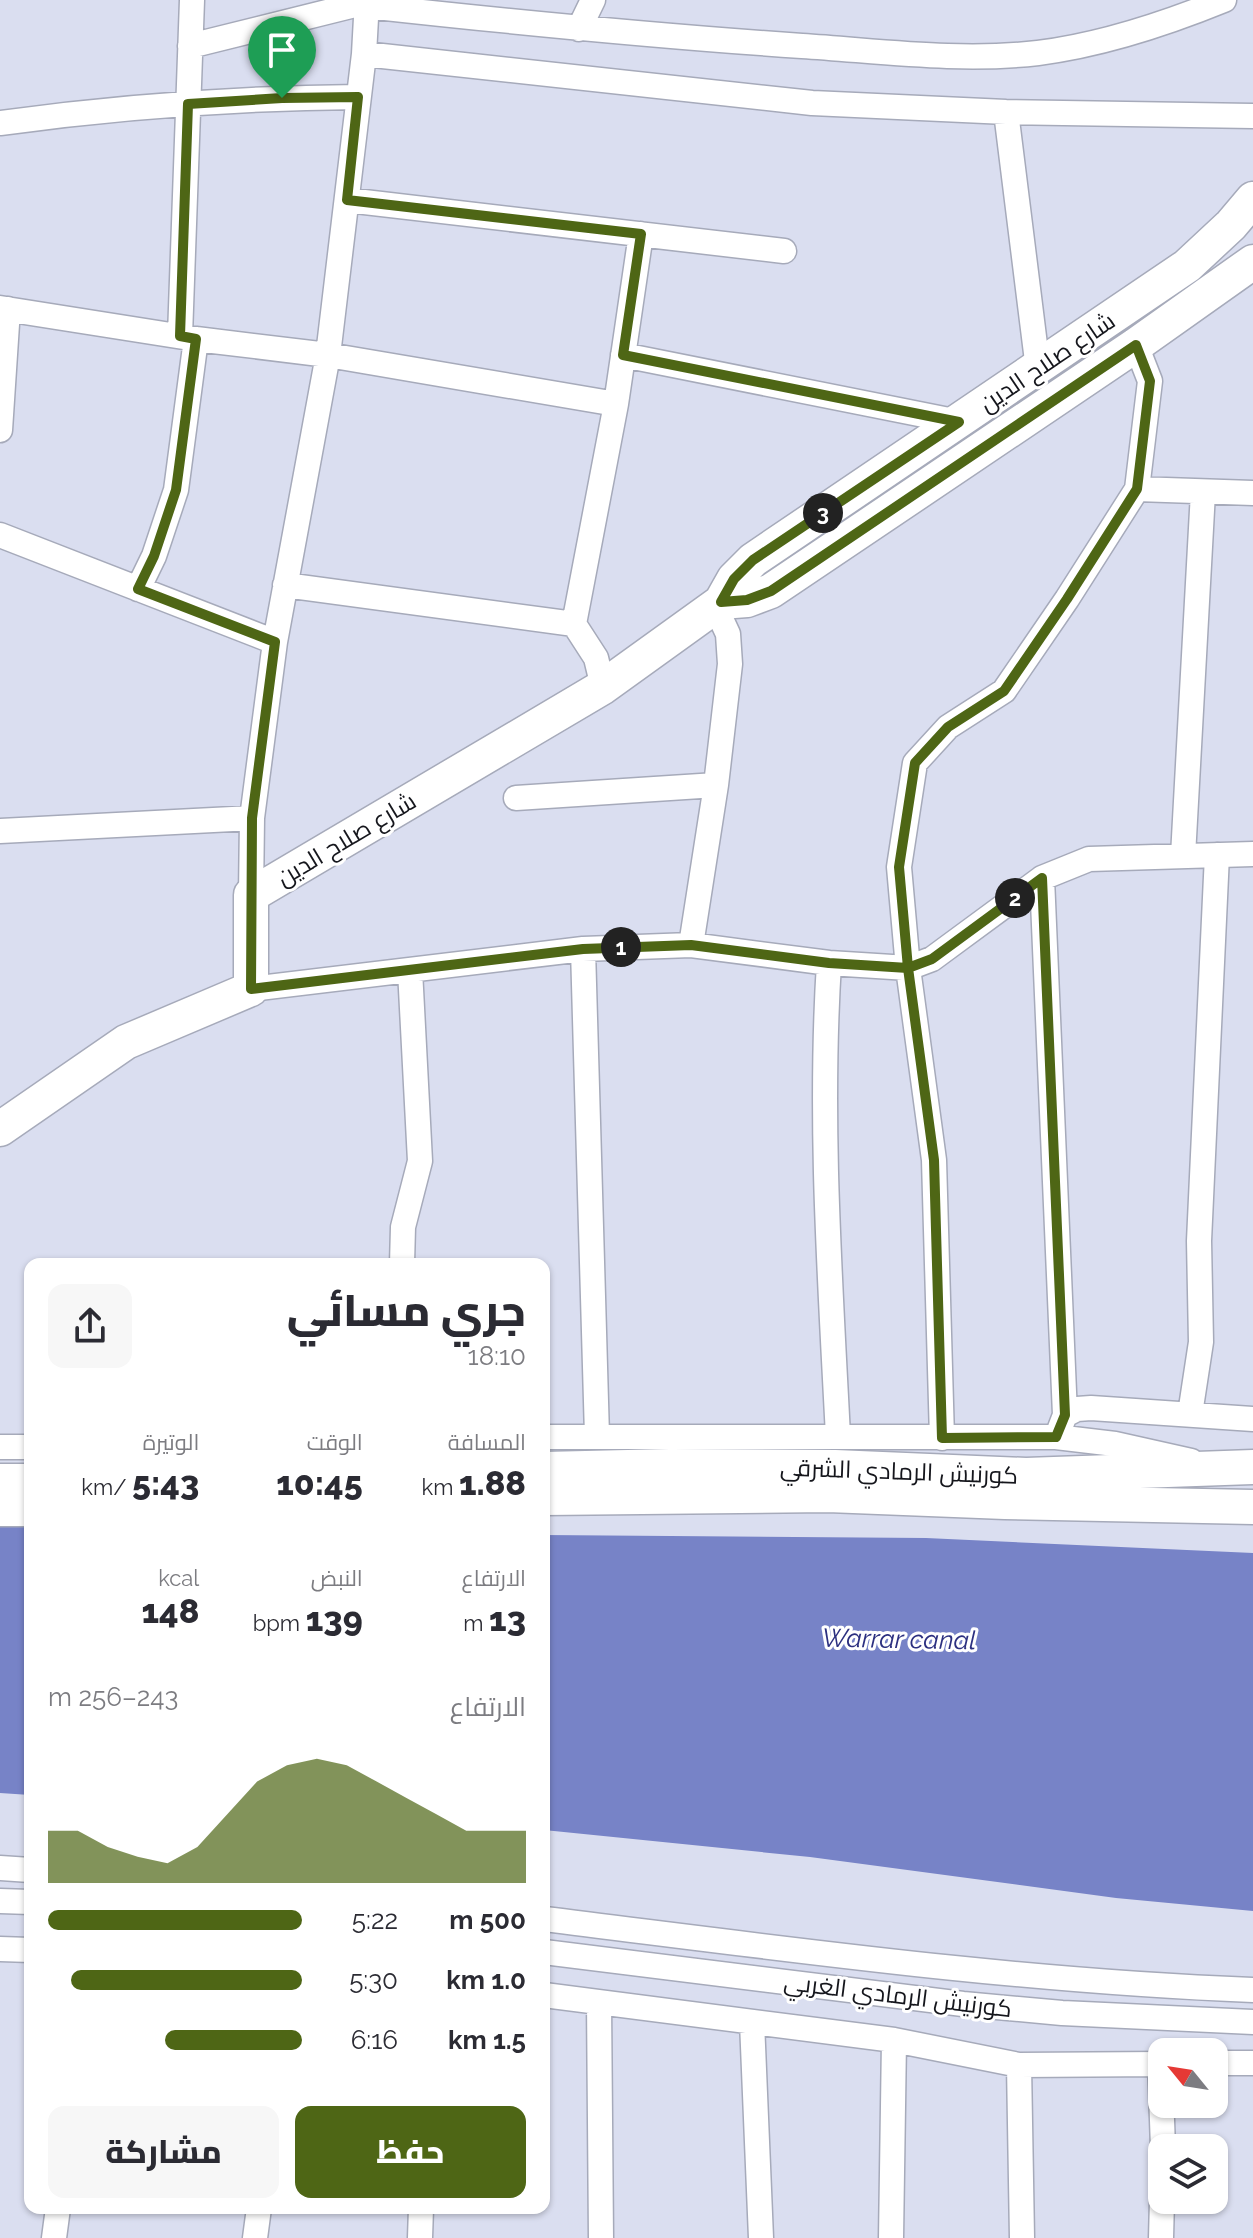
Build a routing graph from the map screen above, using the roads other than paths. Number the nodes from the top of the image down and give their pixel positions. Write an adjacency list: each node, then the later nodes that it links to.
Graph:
1 (192, 0): 7 (street)
2 (593, 0): 5 (street)
3 (1224, 0): 5 (street)
4 (367, 5): 5 (street); 6 (street); 7 (street)
5 (579, 29)
6 (365, 47): 9 (street); 10 (street)
7 (190, 52): 8 (street)
8 (188, 95): 9 (street); 12 (street); 19 (street)
9 (358, 97): 14 (street)
10 (1006, 112): 11 (street); 23 (street)
11 (1253, 116)
12 (0, 123)
13 (1253, 199): 23 (street, شارع صلاح الدين)
14 (347, 200): 15 (street); 21 (street)
15 (641, 234): 16 (street); 22 (street)
16 (784, 251)
17 (1253, 262): 20 (street, شارع صلاح الدين)
18 (4, 308): 19 (street); 26 (street)
19 (188, 338): 21 (street); 32 (street)
20 (1136, 345): 27 (street); 33 (street, شارع صلاح الدين)
21 (328, 355): 24 (street); 31 (street)
22 (623, 355): 24 (street); 25 (street)
23 (1038, 369): 25 (street, شارع صلاح الدين)
24 (616, 404): 34 (street)
25 (959, 422): 33 (street, شارع صلاح الدين)
26 (0, 430)
27 (1137, 489): 28 (street); 49 (street)
28 (1203, 492): 29 (street); 43 (street)
29 (1253, 493)
30 (0, 535): 32 (street)
31 (285, 585): 34 (street); 35 (street)
32 (138, 589): 35 (street)
33 (718, 604): 36 (street, شارع صلاح الدين); 37 (street)
34 (574, 624): 36 (street)
35 (275, 642): 39 (street)
36 (603, 687): 45 (street, شارع صلاح الدين)
37 (716, 785): 38 (street); 46 (street)
38 (516, 798)
39 (252, 818): 40 (street); 45 (street)
40 (0, 831)
41 (1253, 854): 42 (street)
42 (1217, 855): 43 (street); 54 (street)
43 (1183, 856): 44 (street)
44 (1042, 878): 49 (street); 56 (street)
45 (251, 895): 51 (street, شارع صلاح الدين)
46 (691, 945): 47 (street); 48 (street)
47 (583, 949): 50 (street); 57 (street)
48 (829, 963): 49 (street); 58 (street)
49 (908, 968): 60 (street)
50 (410, 970): 51 (street); 53 (street)
51 (251, 989): 52 (street)
52 (0, 1129)
53 (402, 1258)
54 (1190, 1414): 55 (street); 56 (street)
55 (1253, 1419)
56 (1060, 1426): 60 (street); 64 (street)
57 (597, 1436): 58 (street); 59 (street)
58 (838, 1436): 60 (street)
59 (550, 1437)
60 (942, 1438)
61 (0, 1447): 62 (street)
62 (24, 1447)
63 (1253, 1467): 64 (street, كورنيش الرمادي الشرقي)
64 (1217, 1468): 65 (street, كورنيش الرمادي الشرقي)
65 (550, 1469)
66 (0, 1481): 67 (street)
67 (24, 1481)
68 (550, 1498): 69 (street, كورنيش الرمادي الشرقي)
69 (1253, 1507)
70 (0, 1509): 71 (street)
71 (24, 1509)
72 (0, 1868): 73 (street)
73 (24, 1870)
74 (0, 1901): 75 (street)
75 (24, 1902)
76 (550, 1920): 79 (street, كورنيش الرمادي الغربي)
77 (0, 1949): 78 (street)
78 (24, 1950)
79 (804, 1951): 81 (street); 82 (street, كورنيش الرمادي الغربي)
80 (550, 1953): 81 (street, كورنيش الرمادي الغربي)
81 (801, 1984): 86 (street, كورنيش الرمادي الغربي)
82 (1253, 1990)
83 (550, 1996): 84 (street)
84 (599, 2002): 85 (street); 99 (street)
85 (752, 2022): 87 (street); 100 (street)
86 (1253, 2022)
87 (894, 2040): 91 (street); 101 (street)
88 (1228, 2063): 89 (street)
89 (1253, 2063)
90 (1148, 2064): 91 (street)
91 (1019, 2065): 102 (street)
92 (57, 2214): 96 (street)
93 (258, 2214): 97 (street)
94 (421, 2214): 98 (street)
95 (1162, 2214): 103 (street)
96 (54, 2238)
97 (255, 2238)
98 (420, 2238)
99 (601, 2238)
100 (761, 2238)
101 (891, 2238)
102 (1022, 2238)
103 (1161, 2238)

